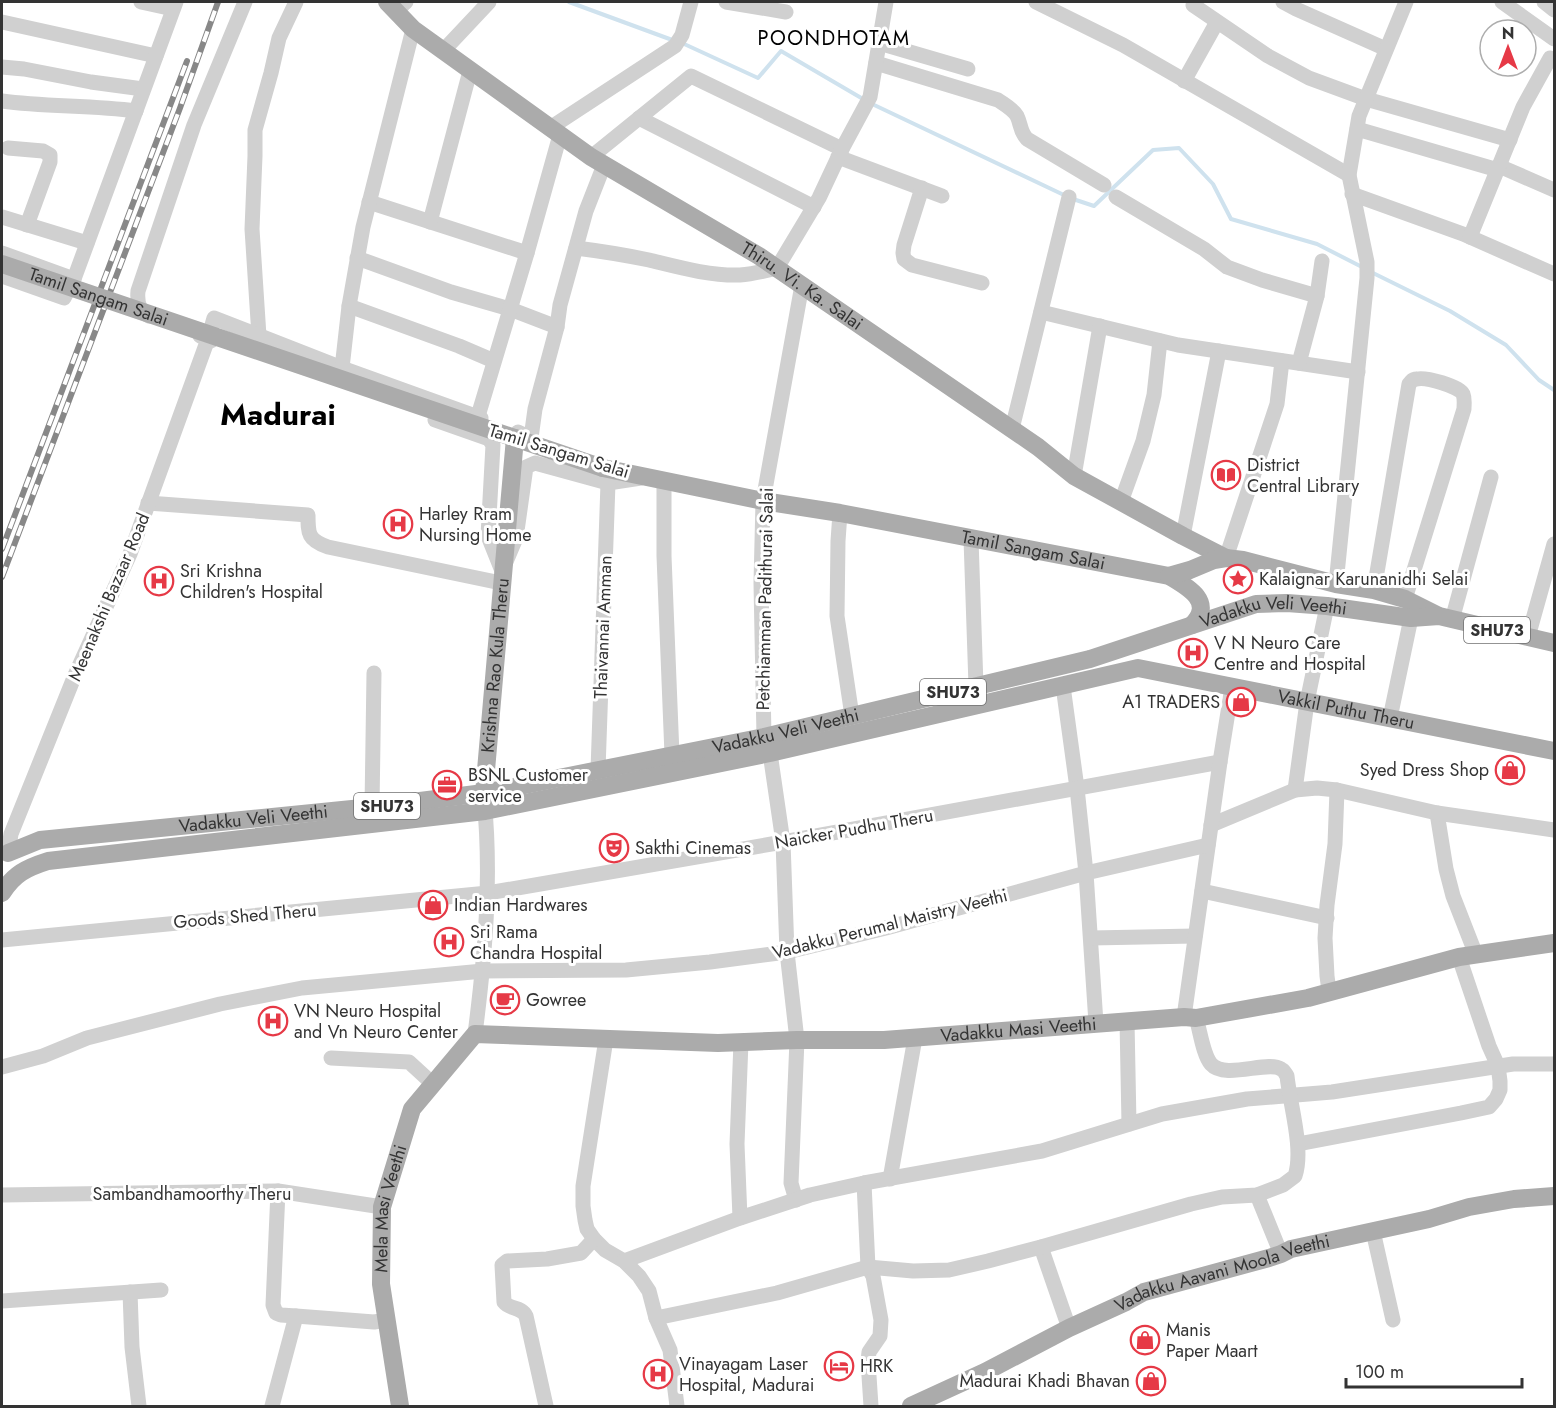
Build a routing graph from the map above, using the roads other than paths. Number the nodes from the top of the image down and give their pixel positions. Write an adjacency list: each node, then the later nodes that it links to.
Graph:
1 (141, 2): 13 (street)
2 (245, 2): 78 (street)
3 (296, 2): 77 (street)
4 (489, 2): 24 (street)
5 (691, 2): 38 (street)
6 (726, 2): 17 (street)
7 (886, 2): 22 (street)
8 (1036, 2): 31 (street)
9 (1283, 2): 23 (street)
10 (1406, 2): 23 (street)
11 (1502, 2): 21 (street)
12 (1544, 2): 16 (street)
13 (174, 5): 25 (street)
14 (396, 5): 20 (main road, Thiru. Vi. Ka. Salai)
15 (1193, 5): 19 (street)
16 (1554, 10)
17 (786, 12)
18 (2, 22): 25 (street)
19 (1217, 22): 31 (street); 33 (street)
20 (413, 29): 24 (main road, Thiru. Vi. Ka. Salai); 52 (street)
21 (1554, 39)
22 (879, 43): 27 (street); 29 (street)
23 (1386, 49): 33 (street)
24 (443, 51): 30 (main road, Thiru. Vi. Ka. Salai)
25 (156, 56): 32 (street)
26 (1550, 58): 39 (street)
27 (876, 63): 41 (street); 45 (street)
28 (2, 67): 32 (street)
29 (968, 69)
30 (470, 70): 38 (main road, Thiru. Vi. Ka. Salai); 55 (street)
31 (1184, 81): 44 (street)
32 (143, 89): 35 (street)
33 (1366, 99): 37 (street); 39 (street)
34 (2, 101): 35 (street)
35 (136, 111): 58 (street)
36 (639, 118): 41 (street); 42 (street); 53 (street)
37 (1357, 129): 43 (street); 44 (street)
38 (555, 132): 42 (main road, Thiru. Vi. Ka. Salai); 61 (street)
39 (1510, 140): 43 (street)
40 (8, 148): 56 (street)
41 (840, 153): 46 (street); 53 (street)
42 (598, 161): 59 (street); 65 (main road, Thiru. Vi. Ka. Salai)
43 (1499, 168): 47 (street); 57 (street)
44 (1349, 175): 48 (street)
45 (1104, 184)
46 (922, 188): 49 (street); 69 (street)
47 (1554, 190)
48 (1352, 194): 57 (street); 85 (street)
49 (942, 196)
50 (1069, 197): 74 (street)
51 (1116, 197): 71 (street)
52 (369, 202): 55 (street); 62 (street)
53 (813, 207): 65 (street)
54 (2, 217): 56 (street)
55 (430, 222): 61 (street)
56 (27, 225): 58 (street)
57 (1470, 237): 66 (street)
58 (87, 243): 68 (street)
59 (576, 248): 65 (street); 76 (street)
60 (2, 253): 68 (street)
61 (527, 253): 73 (street)
62 (357, 258): 72 (street); 73 (street)
63 (1322, 261): 71 (street)
64 (2, 264): 88 (main road, Tamil Sangam Salai, bridge)
65 (777, 268): 70 (main road, Thiru. Vi. Ka. Salai)
66 (1554, 274)
67 (2, 276): 68 (street)
68 (74, 279)
69 (982, 283)
70 (802, 285): 87 (main road, Thiru. Vi. Ka. Salai); 93 (street, Petchiamman Padithurai Salai)
71 (1317, 296): 83 (street)
72 (349, 306): 81 (street); 84 (street)
73 (510, 309): 76 (street); 81 (street)
74 (1041, 312): 75 (street); 87 (street)
75 (1100, 326): 79 (street); 90 (street)
76 (557, 327): 88 (street)
77 (259, 336): 78 (street, Meenakshi Bazaar Road); 84 (street)
78 (208, 339): 95 (street, Meenakshi Bazaar Road); 102 (street)
79 (1160, 341): 80 (street); 94 (street)
80 (1219, 351): 82 (street); 97 (street)
81 (494, 361): 86 (street)
82 (1282, 361): 83 (street); 100 (street)
83 (1299, 363): 85 (street)
84 (342, 368): 86 (street)
85 (1358, 372): 103 (street)
86 (478, 416): 88 (street)
87 (1012, 429): 90 (main road, Thiru. Vi. Ka. Salai)
88 (523, 438): 89 (main road, Tamil Sangam Salai, bridge); 102 (main road, Krishna Rao Kula Theru)
89 (606, 475): 92 (main road, Tamil Sangam Salai); 102 (street); 125 (street, Thaivannai Amman)
90 (1074, 476): 94 (main road, Thiru. Vi. Ka. Salai)
91 (1491, 477): 108 (street)
92 (655, 479): 93 (main road, Tamil Sangam Salai); 123 (street)
93 (763, 501): 96 (main road, Tamil Sangam Salai); 121 (street, Petchiamman Padithurai Salai)
94 (1121, 502): 97 (main road, Thiru. Vi. Ka. Salai)
95 (148, 503): 102 (street); 136 (street, Meenakshi Bazaar Road)
96 (840, 513): 98 (main road, Tamil Sangam Salai); 119 (street)
97 (1183, 536): 100 (main road, Thiru. Vi. Ka. Salai)
98 (972, 539): 101 (main road, Tamil Sangam Salai); 115 (street)
99 (1554, 544): 110 (street)
100 (1226, 558): 101 (main road); 103 (main road)
101 (1169, 576): 109 (main road)
102 (502, 577): 129 (main road, Krishna Rao Kula Theru)
103 (1336, 584): 104 (main road)
104 (1374, 590): 105 (main road); 105 (street)
105 (1405, 599): 108 (main road)
106 (1327, 606): 107 (main road, Vadakku Veli Veethi / SHU73); 109 (main road, Vadakku Veli Veethi / SHU73); 118 (street)
107 (1411, 618): 108 (main road, Vadakku Veli Veethi / SHU73); 120 (street)
108 (1446, 618): 110 (main road, Vadakku Veli Veethi / SHU73)
109 (1192, 626): 111 (main road, Vadakku Veli Veethi / SHU73)
110 (1528, 637): 112 (main road, Vadakku Veli Veethi / SHU73)
111 (1142, 642): 113 (main road); 115 (main road, Vadakku Veli Veethi / SHU73)
112 (1554, 644)
113 (1138, 668): 116 (main road, Vadakku Veli Veethi / SHU73); 117 (main road, Vakkil Puthu Theru)
114 (374, 672): 130 (street)
115 (976, 686): 119 (main road, Vadakku Veli Veethi / SHU73)
116 (1063, 686): 121 (main road, Vadakku Veli Veethi / SHU73); 126 (street)
117 (1232, 687): 118 (main road, Vakkil Puthu Theru); 124 (street)
118 (1307, 702): 120 (main road, Vakkil Puthu Theru); 127 (street)
119 (852, 716): 121 (main road, Vadakku Veli Veethi / SHU73)
120 (1390, 718): 122 (main road, Vakkil Puthu Theru)
121 (767, 745): 123 (main road, Vadakku Veli Veethi / SHU73); 129 (main road, Vadakku Veli Veethi / SHU73); 134 (street, Petchiamman Padithurai Salai)
122 (1554, 751)
123 (672, 755): 125 (main road, Vadakku Veli Veethi / SHU73)
124 (1220, 762): 126 (street, Naicker Pudhu Theru); 132 (street)
125 (598, 770): 129 (main road, Vadakku Veli Veethi / SHU73)
126 (1077, 788): 134 (street, Naicker Pudhu Theru); 138 (street)
127 (1295, 790): 128 (street); 132 (street)
128 (1337, 790): 131 (street); 142 (street)
129 (484, 802): 130 (main road, Vadakku Veli Veethi / SHU73); 137 (main road, Vadakku Veli Veethi / SHU73); 141 (street)
130 (372, 807): 136 (main road, Vadakku Veli Veethi / SHU73)
131 (1437, 813): 133 (street); 148 (street)
132 (1211, 825): 135 (street)
133 (1554, 830)
134 (783, 842): 141 (street, Naicker Pudhu Theru); 147 (street, Petchiamman Padithurai Salai)
135 (1208, 844): 138 (street, Vadakku Perumal Maistry Veethi); 139 (street)
136 (5, 859): 137 (main road)
137 (48, 861): 140 (main road, SHU73)
138 (1086, 873): 144 (street); 147 (street, Vadakku Perumal Maistry Veethi)
139 (1202, 891): 142 (street); 143 (street)
140 (2, 893)
141 (488, 893): 145 (street, Goods Shed Theru); 149 (street)
142 (1327, 918): 150 (street)
143 (1196, 936): 144 (street); 151 (street)
144 (1090, 938): 153 (street)
145 (2, 940)
146 (1554, 944): 148 (main road, Vadakku Masi Veethi)
147 (787, 952): 149 (street, Vadakku Perumal Maistry Veethi); 157 (street, Petchiamman Padithurai Salai)
148 (1467, 956): 150 (main road, Vadakku Masi Veethi); 161 (street)
149 (483, 971): 154 (street); 162 (street, Vadakku Perumal Maistry Veethi)
150 (1329, 991): 151 (main road, Vadakku Masi Veethi)
151 (1190, 1018): 152 (main road, Vadakku Masi Veethi); 164 (street)
152 (1127, 1021): 153 (main road, Vadakku Masi Veethi); 165 (street)
153 (1096, 1023): 155 (main road, Vadakku Masi Veethi)
154 (475, 1034): 156 (main road, Vadakku Masi Veethi); 163 (main road, Mela Masi Veethi)
155 (915, 1038): 157 (main road, Vadakku Masi Veethi); 167 (street)
156 (606, 1039): 158 (main road, Vadakku Masi Veethi); 177 (street)
157 (796, 1040): 158 (main road, Vadakku Masi Veethi); 173 (street, Petchiamman Padithurai Salai)
158 (741, 1042): 175 (street)
159 (331, 1058): 163 (street)
160 (1554, 1064): 161 (street)
161 (1498, 1066): 164 (street); 166 (street)
162 (2, 1067)
163 (434, 1084): 174 (main road, Mela Masi Veethi)
164 (1289, 1096): 165 (street); 166 (street)
165 (1128, 1124): 167 (street)
166 (1298, 1144): 170 (street)
167 (890, 1179): 168 (street)
168 (864, 1183): 173 (street); 181 (street)
169 (278, 1191): 171 (street, Sambandhamoorthy Theru); 174 (street, Sambandhamoorthy Theru); 185 (street)
170 (1257, 1194): 178 (street); 179 (street)
171 (2, 1195)
172 (1554, 1196): 176 (main road, Vadakku Aavani Moola Veethi)
173 (796, 1200): 175 (street)
174 (382, 1207): 187 (main road, Mela Masi Veethi)
175 (740, 1218): 180 (street)
176 (1372, 1231): 179 (main road, Vadakku Aavani Moola Veethi); 188 (street)
177 (594, 1239): 180 (street); 193 (street)
178 (1041, 1247): 181 (street); 189 (street)
179 (1281, 1254): 189 (main road, Vadakku Aavani Moola Veethi)
180 (624, 1261): 186 (street)
181 (868, 1268): 186 (street); 195 (street)
182 (161, 1290): 183 (street)
183 (130, 1292): 184 (street); 190 (street)
184 (2, 1301)
185 (296, 1316): 187 (street); 191 (street)
186 (656, 1318): 194 (street)
187 (387, 1320): 192 (main road, Mela Masi Veethi)
188 (1393, 1320)
189 (1069, 1328): 196 (main road, Vadakku Aavani Moola Veethi)
190 (140, 1407)
191 (272, 1407)
192 (400, 1407)
193 (546, 1407)
194 (677, 1407)
195 (871, 1407)
196 (911, 1407)

